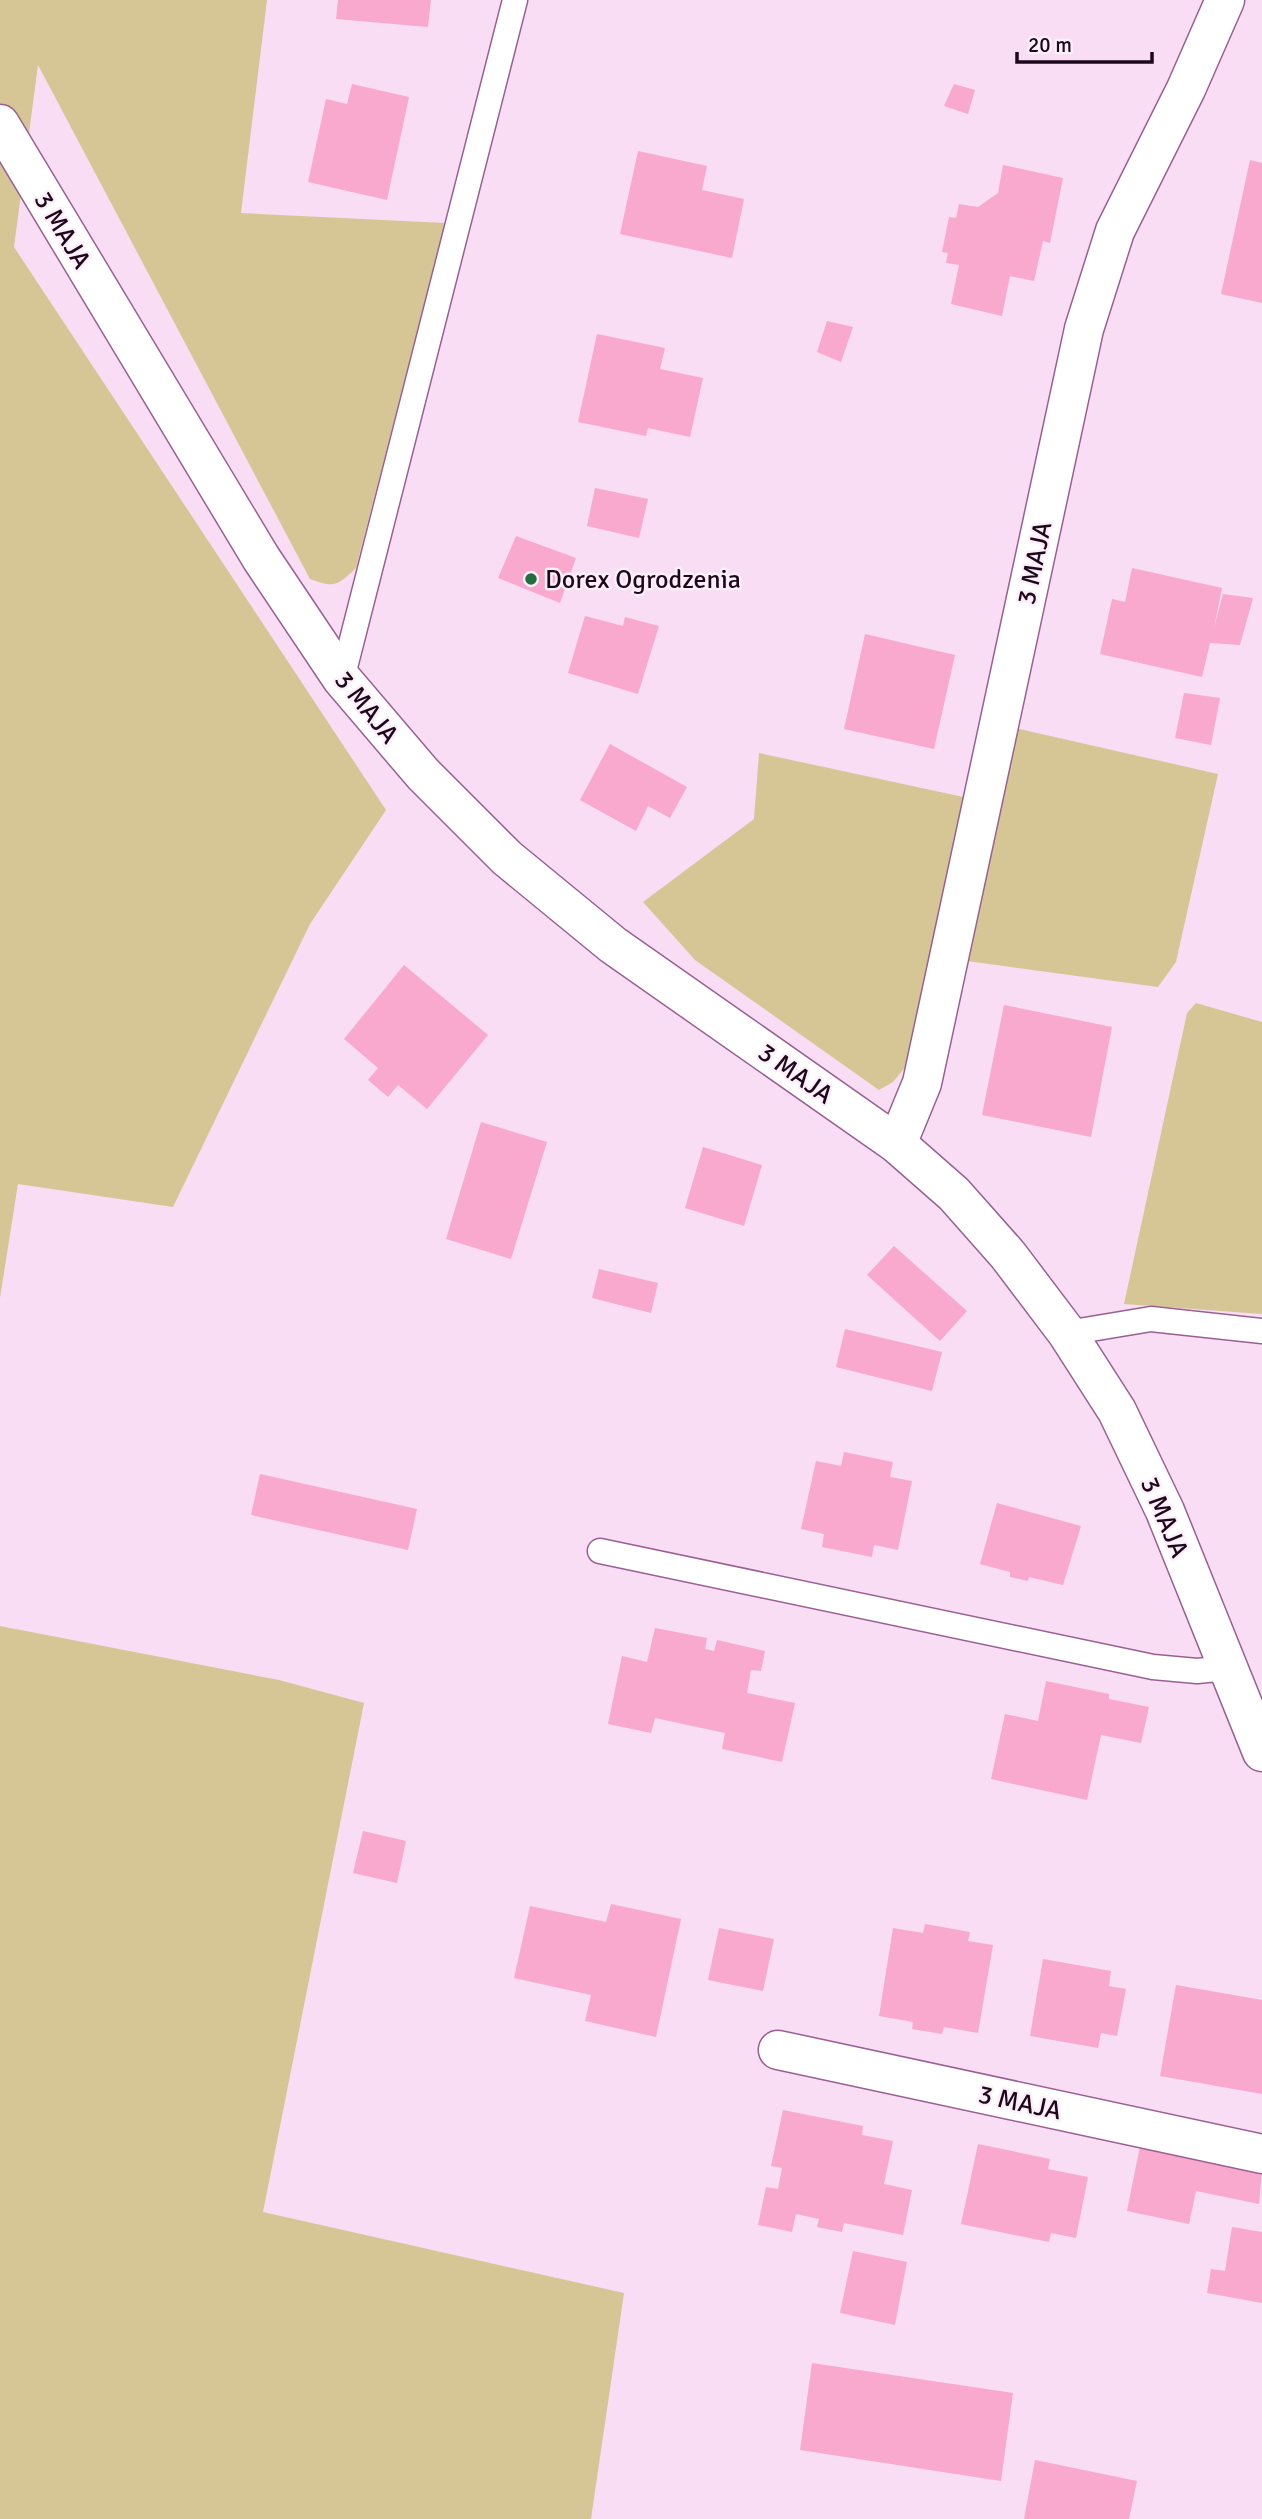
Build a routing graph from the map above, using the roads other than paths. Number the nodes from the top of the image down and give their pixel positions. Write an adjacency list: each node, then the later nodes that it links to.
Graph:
1 (516, 0): 4 (lane)
2 (1226, 0): 5 (street, 3 MAJA)
3 (0, 124): 4 (street, 3 MAJA)
4 (342, 679): 5 (street, 3 MAJA)
5 (897, 1144): 7 (street, 3 MAJA)
6 (1262, 1331): 7 (lane)
7 (1067, 1333): 9 (street, 3 MAJA)
8 (600, 1551): 9 (lane)
9 (1228, 1668): 10 (street, 3 MAJA)
10 (1262, 1752)
11 (778, 2050): 12 (street, 3 MAJA)
12 (1262, 2154)

